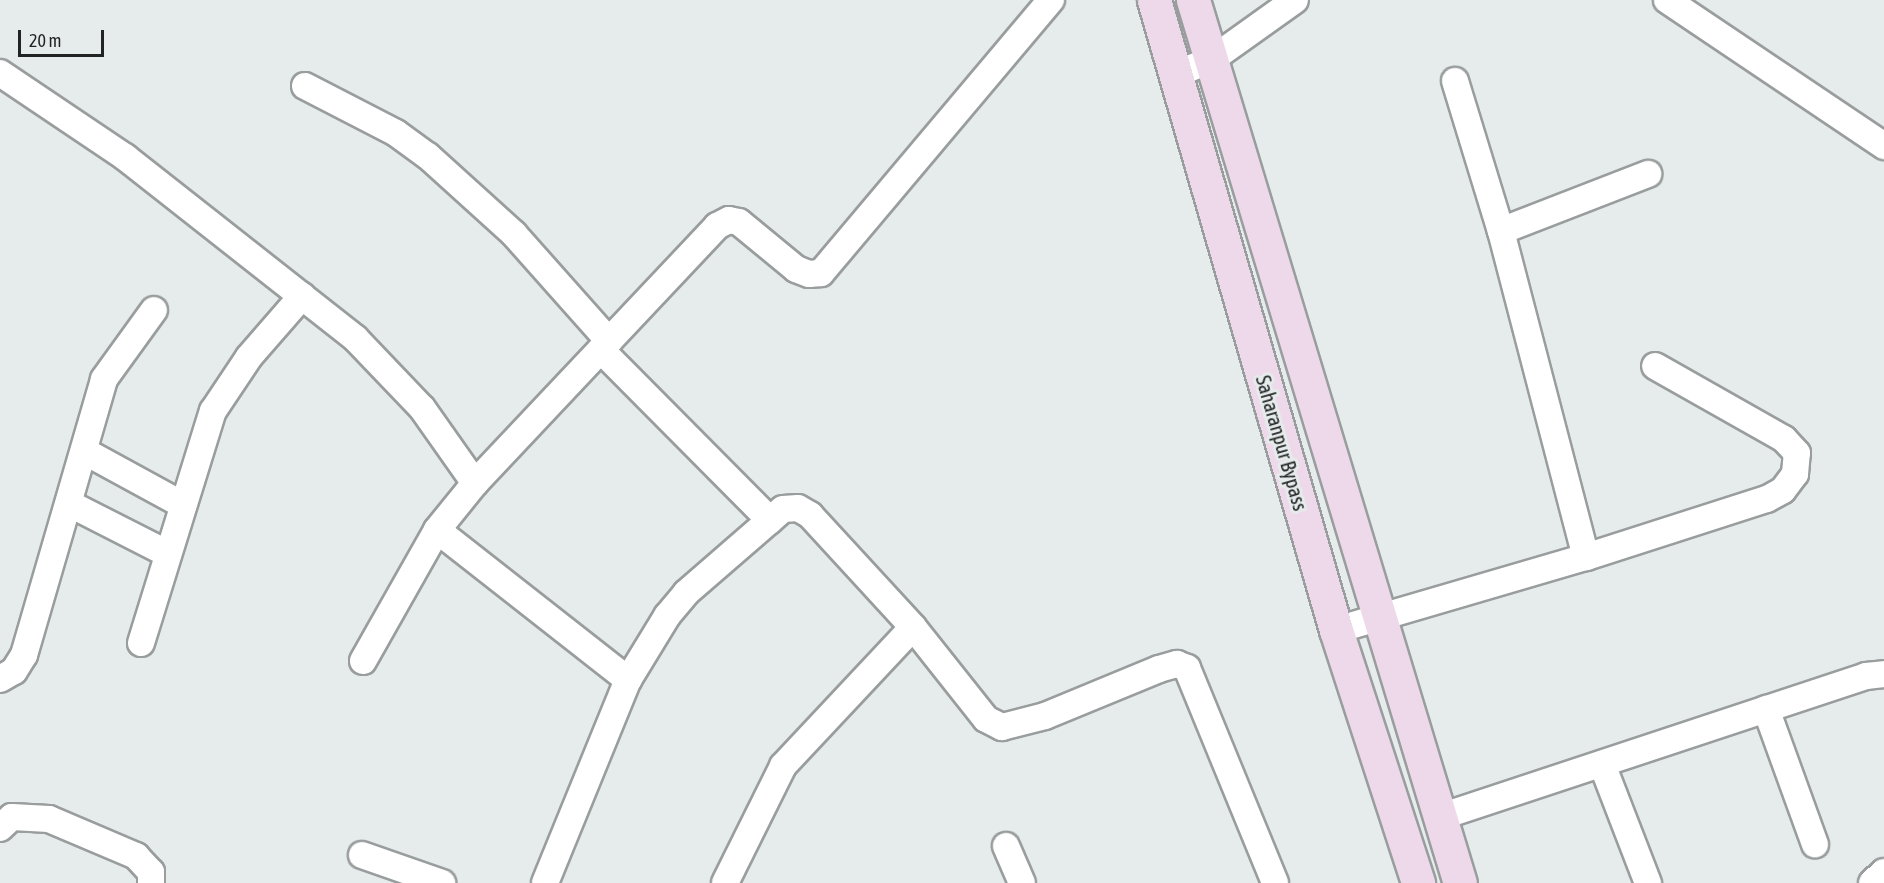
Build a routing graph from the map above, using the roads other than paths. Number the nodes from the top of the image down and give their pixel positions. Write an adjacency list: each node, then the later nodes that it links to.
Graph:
1 (1051, 0): 16 (street)
2 (1154, 0): 8 (main road, Saharanpur Bypass)
3 (1193, 0): 6 (main road)
4 (1295, 0): 6 (street)
5 (1667, 0): 11 (street)
6 (1211, 60): 8 (street); 26 (main road)
7 (0, 73): 14 (street)
8 (1176, 74): 28 (main road, Saharanpur Bypass)
9 (1455, 81): 13 (street)
10 (305, 86): 16 (street)
11 (1884, 146)
12 (1648, 174): 13 (street)
13 (1501, 231): 25 (street)
14 (302, 296): 19 (street); 21 (street)
15 (154, 310): 18 (street)
16 (605, 345): 19 (street); 22 (street)
17 (1656, 366): 25 (street)
18 (84, 451): 20 (street); 21 (street)
19 (475, 483): 23 (street)
20 (70, 504): 24 (street); 32 (street)
21 (183, 505): 24 (street)
22 (770, 520): 27 (street); 33 (street)
23 (437, 530): 30 (street); 33 (street)
24 (168, 554): 29 (street)
25 (1586, 557): 26 (street)
26 (1379, 619): 28 (street); 36 (main road)
27 (912, 627): 45 (street); 47 (street)
28 (1336, 630): 48 (main road, Saharanpur Bypass)
29 (141, 643)
30 (363, 661)
31 (1884, 674): 34 (street)
32 (0, 679)
33 (628, 680): 44 (street)
34 (1766, 709): 35 (street); 38 (street)
35 (1602, 764): 36 (street); 50 (street)
36 (1440, 818): 49 (main road)
37 (0, 828): 42 (street)
38 (1815, 844)
39 (1006, 846): 46 (street)
40 (362, 855): 43 (street)
41 (1884, 872): 51 (street)
42 (151, 883)
43 (442, 883)
44 (544, 883)
45 (725, 883)
46 (1022, 883)
47 (1275, 883)
48 (1418, 883)
49 (1460, 883)
50 (1648, 883)
51 (1872, 883)

